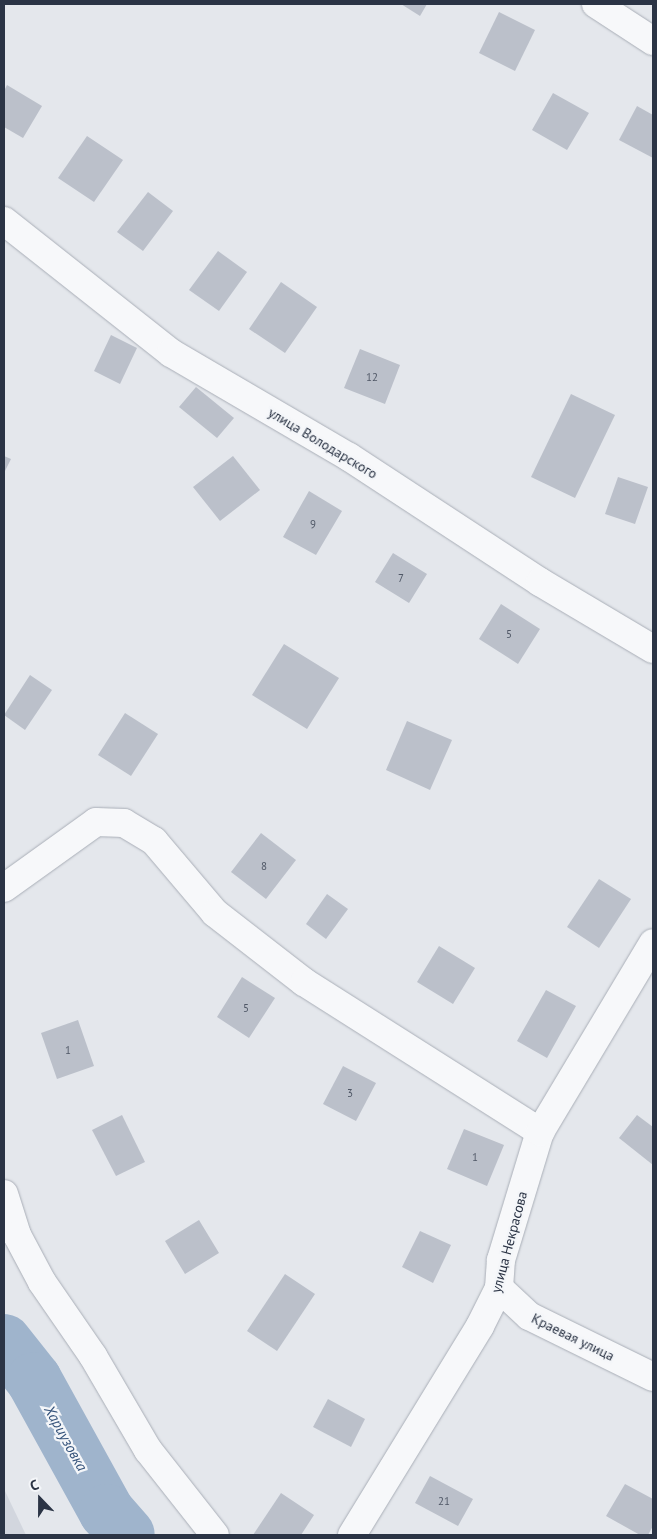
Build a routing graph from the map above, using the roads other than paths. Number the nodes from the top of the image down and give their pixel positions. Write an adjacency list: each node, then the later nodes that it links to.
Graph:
1 (596, 4): 2 (street)
2 (653, 41)
3 (4, 221): 4 (street, улица Володарского)
4 (653, 649)
5 (4, 888): 7 (street)
6 (653, 943): 7 (street, улица Некрасова)
7 (540, 1132): 9 (street, улица Некрасова)
8 (4, 1194): 11 (street)
9 (499, 1288): 10 (street, Краевая улица); 12 (street, улица Некрасова)
10 (653, 1377)
11 (215, 1535)
12 (352, 1535)

